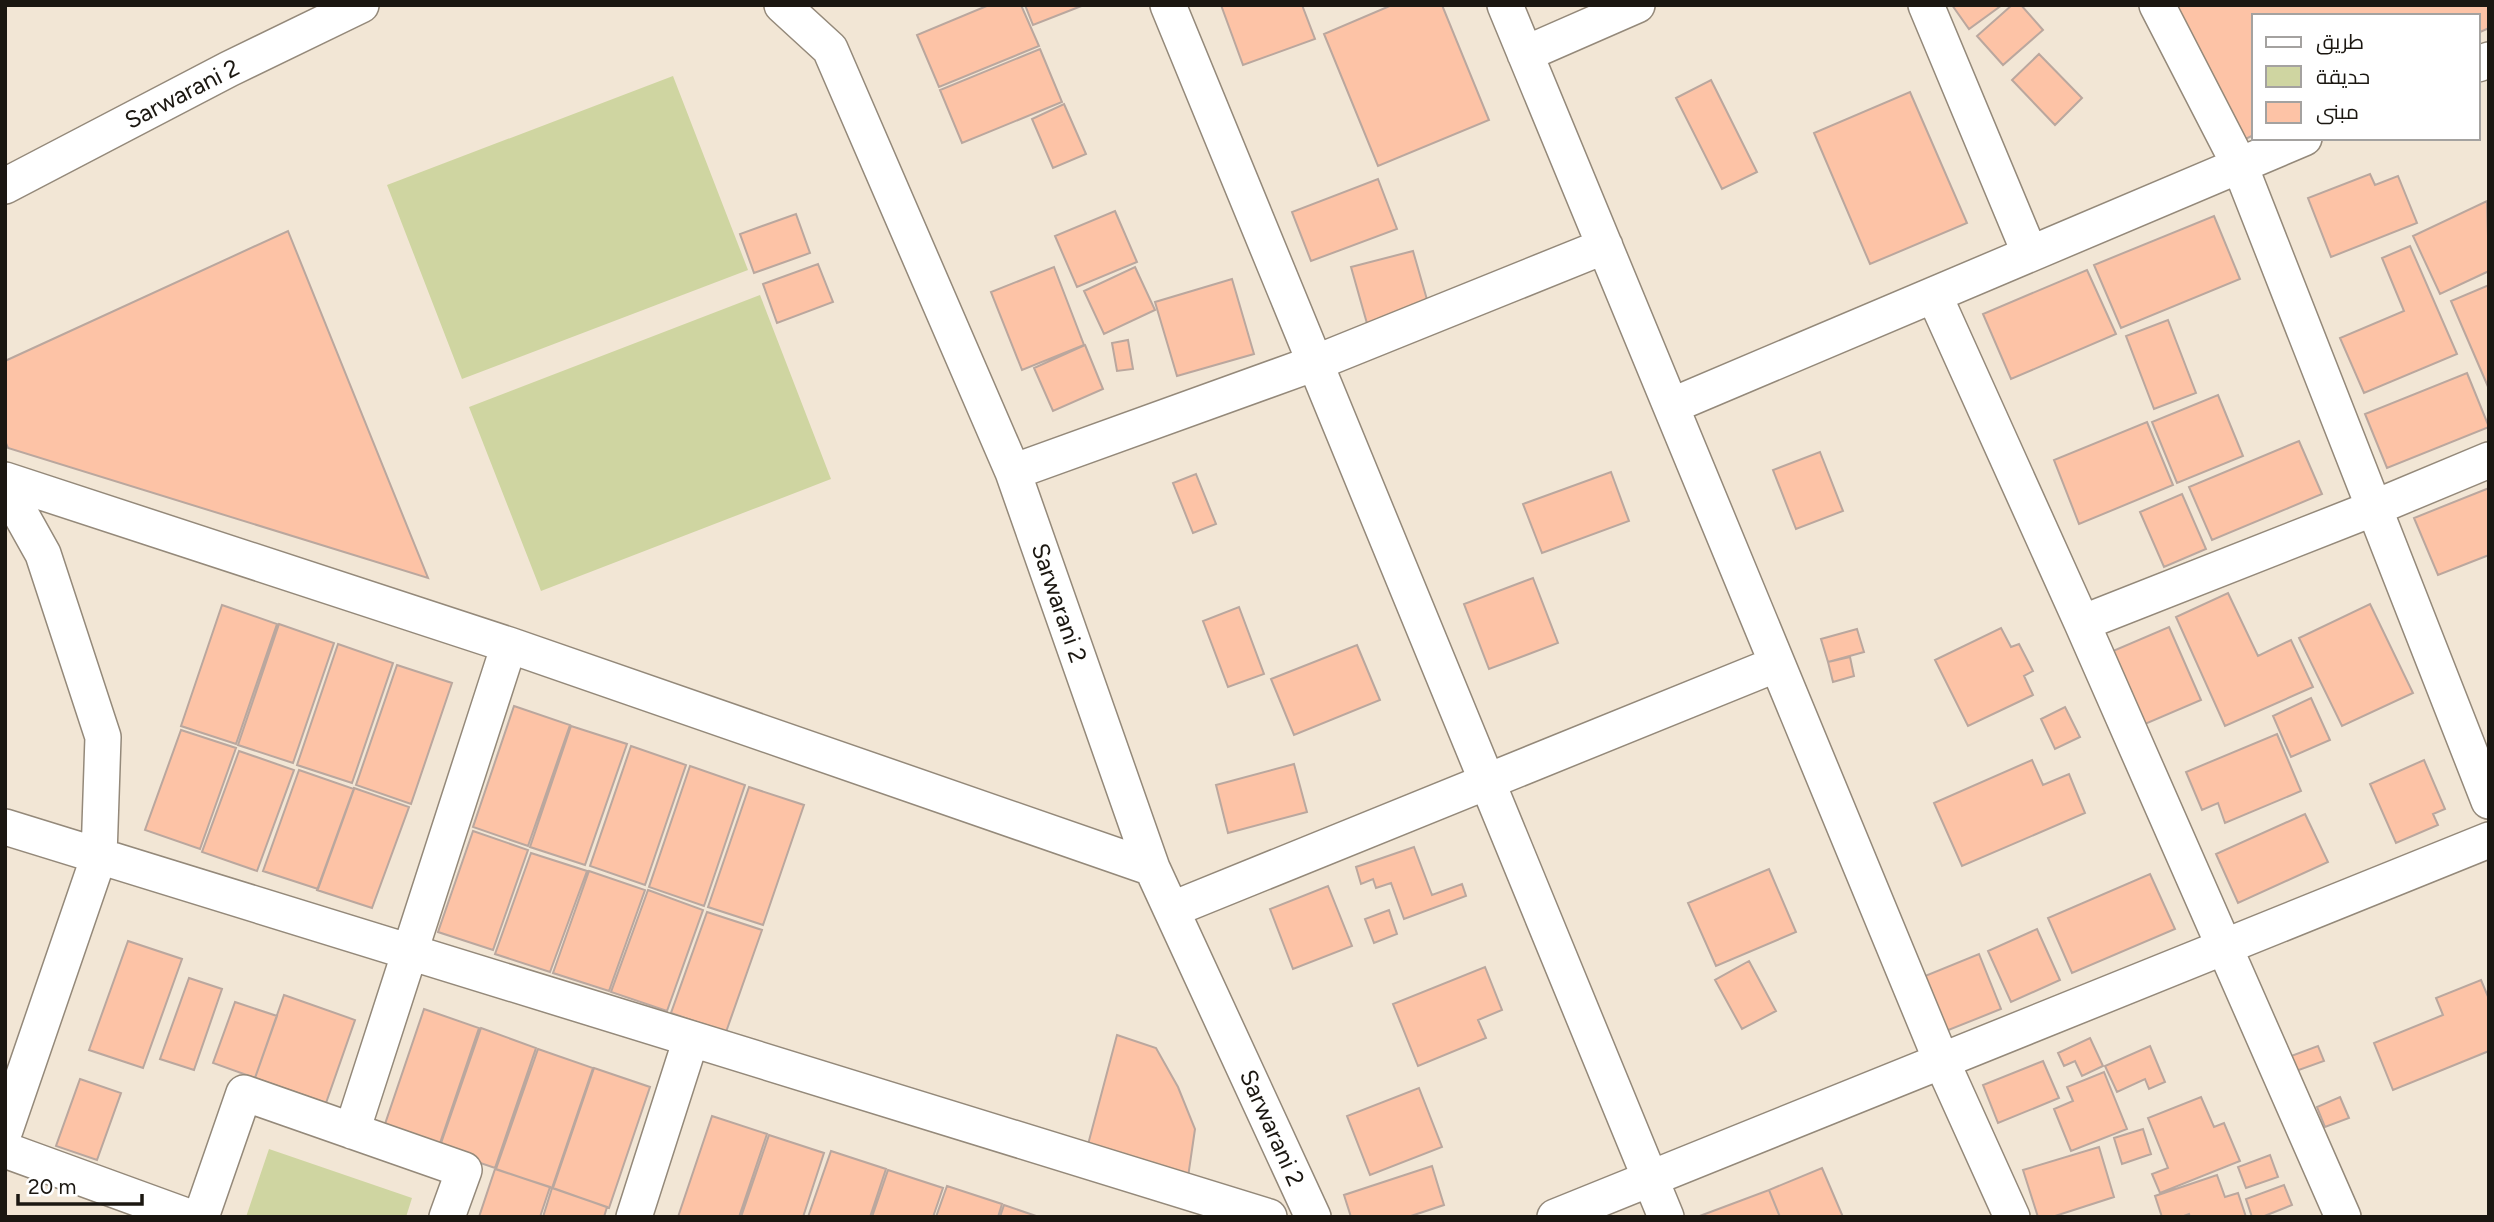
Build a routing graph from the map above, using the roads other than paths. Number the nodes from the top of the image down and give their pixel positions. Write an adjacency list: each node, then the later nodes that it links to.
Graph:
1 (361, 5): 13 (street, Sarwarani 2)
2 (782, 5): 9 (street, Sarwarani 2)
3 (815, 5): 9 (street)
4 (1168, 5): 17 (street)
5 (1506, 5): 10 (street)
6 (1637, 5): 10 (street)
7 (1926, 5): 15 (street)
8 (2157, 5): 12 (street)
9 (830, 50): 20 (street, Sarwarani 2)
10 (1525, 54): 14 (street)
11 (2299, 140): 12 (street)
12 (2239, 166): 15 (street); 23 (street)
13 (5, 186)
14 (1605, 246): 17 (street); 18 (street)
15 (2030, 254): 16 (street)
16 (1934, 295): 18 (street); 24 (street)
17 (1315, 363): 20 (street); 27 (street)
18 (1671, 407): 26 (street)
19 (2489, 460): 23 (street)
20 (1013, 472): 32 (street, Sarwarani 2)
21 (5, 481): 25 (street)
22 (5, 486): 31 (street)
23 (2374, 508): 24 (street); 28 (street)
24 (2082, 623): 34 (street)
25 (509, 645): 32 (street); 35 (street)
26 (1777, 664): 27 (street); 37 (street)
27 (1487, 781): 33 (street); 41 (street)
28 (2489, 801)
29 (5, 827): 31 (street)
30 (2489, 840): 34 (street)
31 (99, 856): 35 (street); 38 (street)
32 (1152, 868): 33 (street, Sarwarani 2)
33 (1173, 909): 47 (street, Sarwarani 2)
34 (2224, 947): 37 (street); 51 (street)
35 (410, 952): 36 (street); 39 (street)
36 (691, 1039): 45 (street); 46 (street)
37 (1941, 1060): 41 (street); 50 (street)
38 (5, 1130)
39 (352, 1131): 43 (street); 44 (street)
40 (5, 1150): 42 (street)
41 (1650, 1178): 48 (street); 49 (street)
42 (188, 1217)
43 (201, 1217)
44 (447, 1217)
45 (634, 1217)
46 (1269, 1217)
47 (1313, 1217)
48 (1555, 1217)
49 (1666, 1217)
50 (2012, 1217)
51 (2343, 1217)

